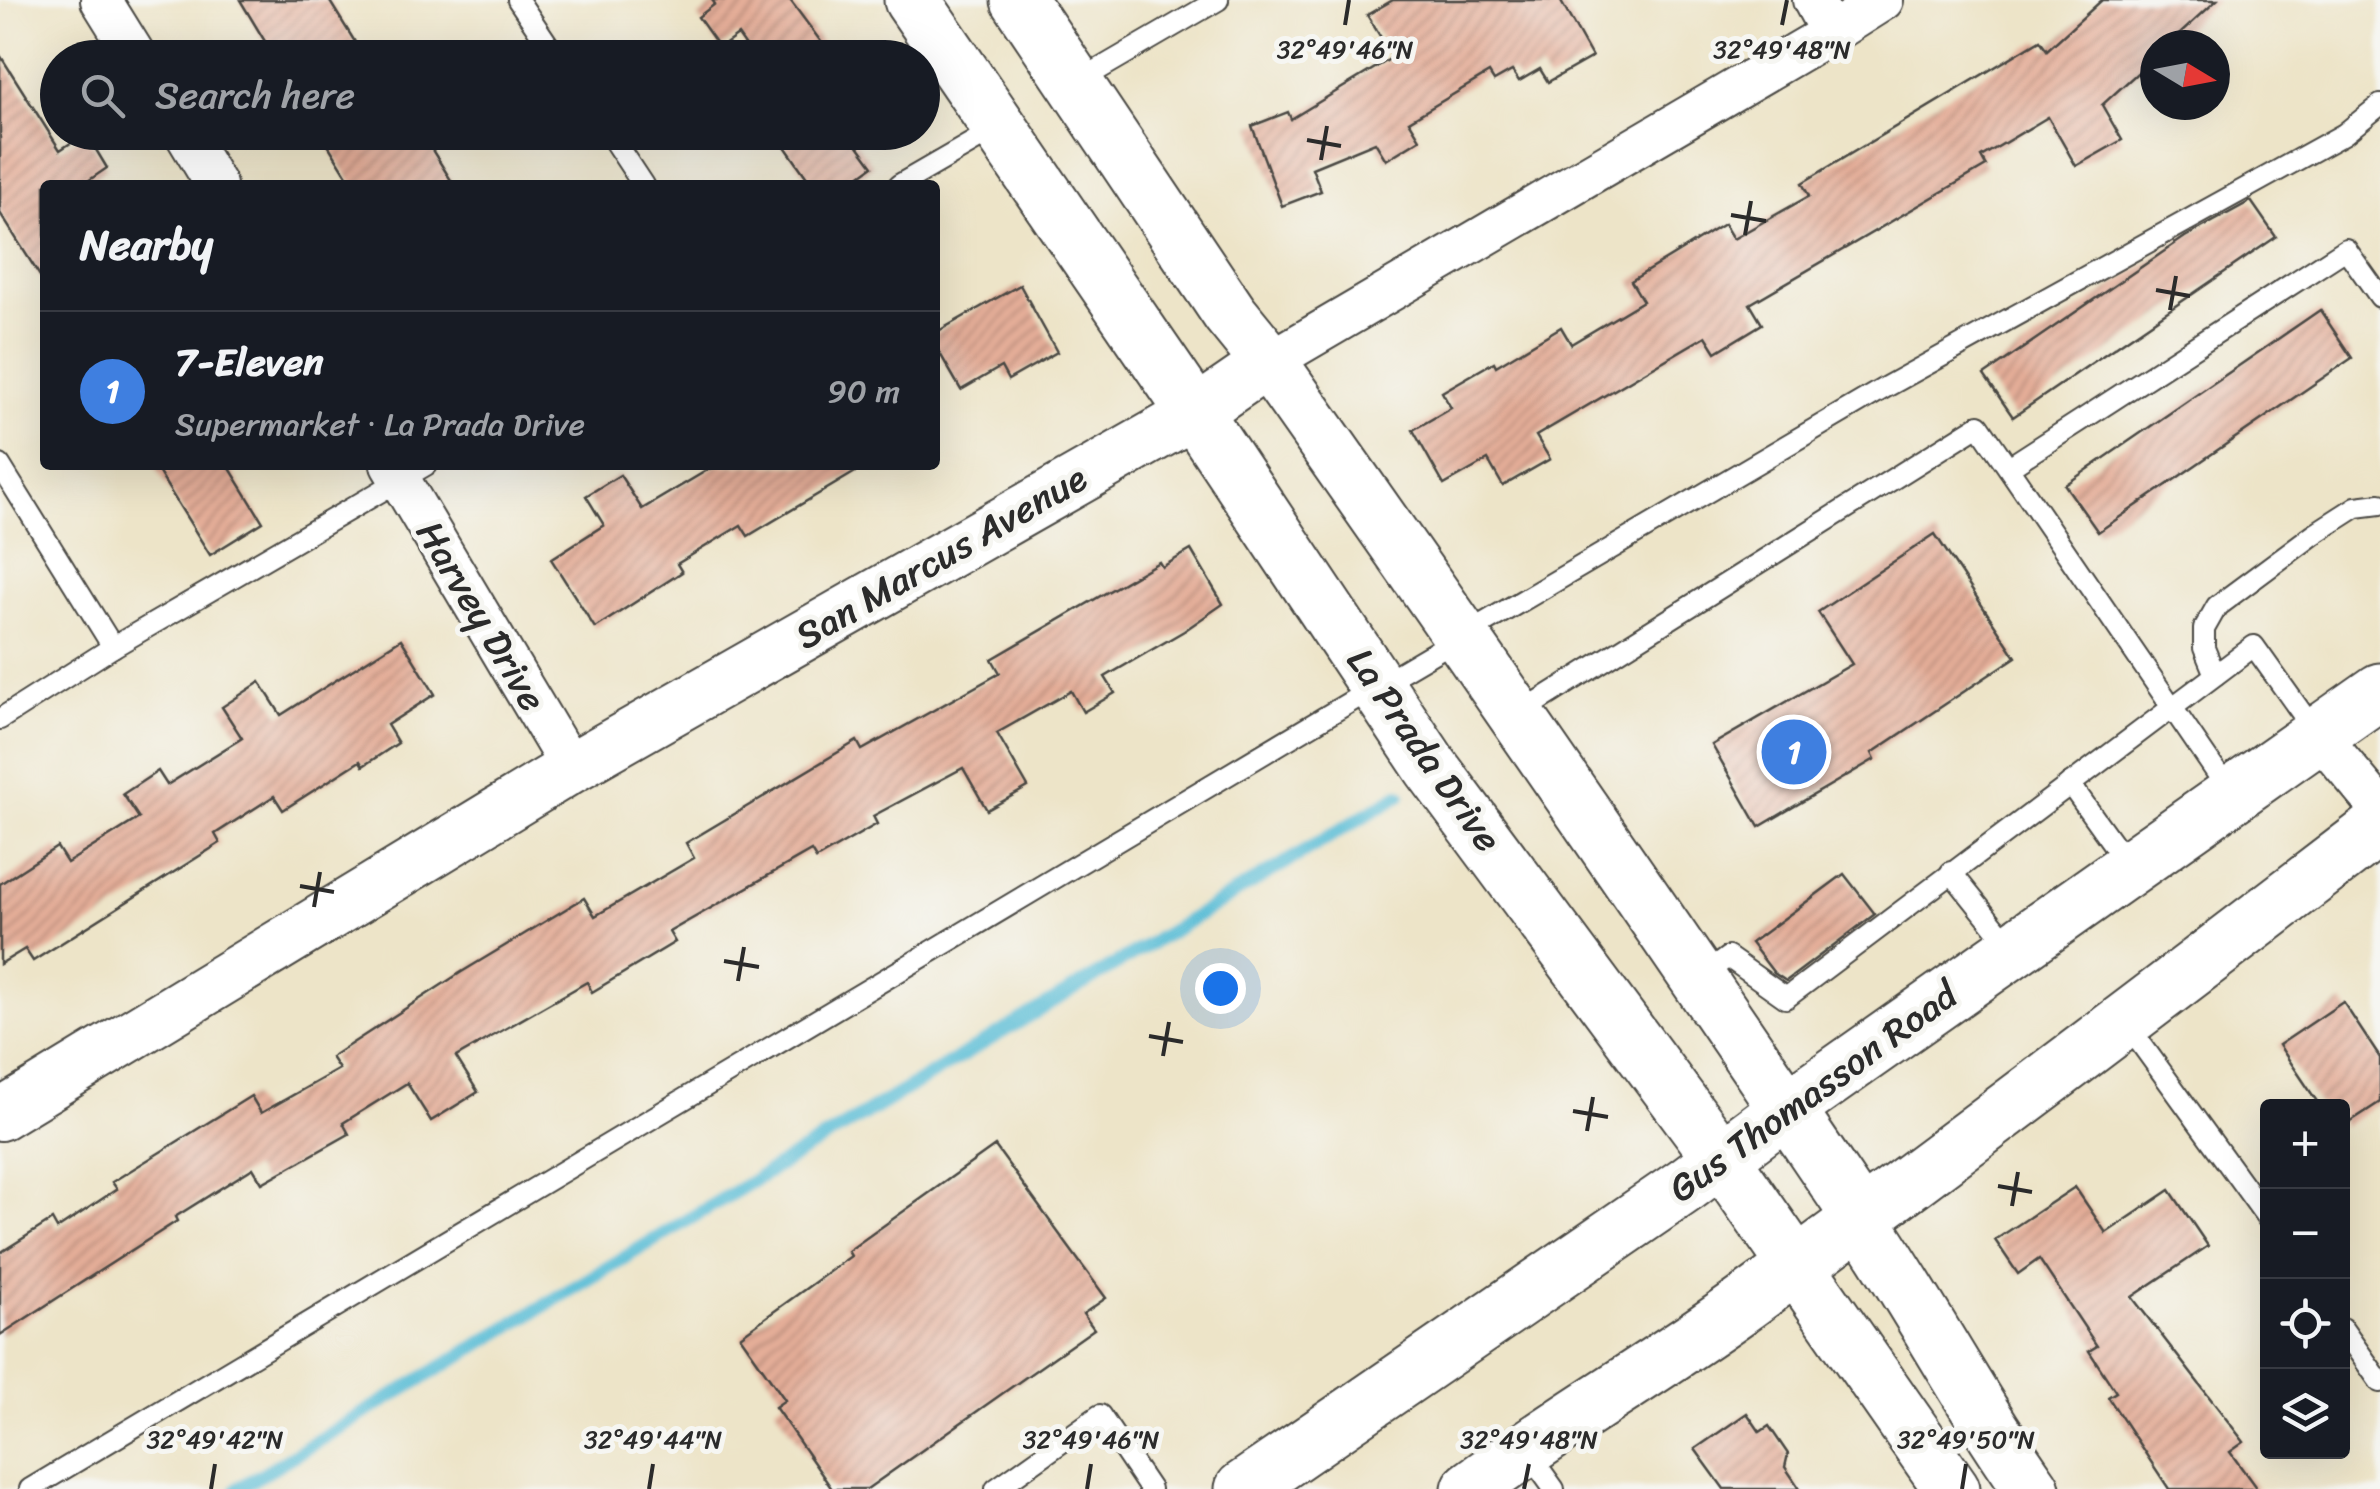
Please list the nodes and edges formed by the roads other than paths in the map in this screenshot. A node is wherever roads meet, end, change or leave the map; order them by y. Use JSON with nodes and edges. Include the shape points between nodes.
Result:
{"nodes":[{"id":1,"x":101,"y":0,"type":"edge"},
{"id":2,"x":518,"y":0,"type":"edge"},
{"id":3,"x":912,"y":0,"type":"edge"},
{"id":4,"x":1019,"y":0,"type":"edge"},
{"id":5,"x":1218,"y":0,"type":"edge"},
{"id":6,"x":1883,"y":0,"type":"edge"},
{"id":7,"x":1822,"y":17,"type":"edge"},
{"id":8,"x":126,"y":40,"type":"edge"},
{"id":9,"x":545,"y":40,"type":"edge"},
{"id":10,"x":940,"y":40,"type":"edge"},
{"id":11,"x":940,"y":40,"type":"edge"},
{"id":12,"x":1075,"y":83,"type":"junction"},
{"id":13,"x":2380,"y":105,"type":"edge"},
{"id":14,"x":1000,"y":126,"type":"junction"},
{"id":15,"x":195,"y":150,"type":"edge"},
{"id":16,"x":620,"y":150,"type":"edge"},
{"id":17,"x":213,"y":180,"type":"edge"},
{"id":18,"x":641,"y":180,"type":"edge"},
{"id":19,"x":907,"y":180,"type":"edge"},
{"id":20,"x":2380,"y":297,"type":"edge"},
{"id":21,"x":1269,"y":362,"type":"junction"},
{"id":22,"x":1195,"y":413,"type":"junction"},
{"id":23,"x":0,"y":465,"type":"edge"},
{"id":24,"x":2008,"y":467,"type":"junction"},
{"id":25,"x":406,"y":470,"type":"edge"},
{"id":26,"x":2380,"y":504,"type":"edge"},
{"id":27,"x":1462,"y":636,"type":"junction"},
{"id":28,"x":114,"y":647,"type":"junction"},
{"id":29,"x":2215,"y":675,"type":"junction"},
{"id":30,"x":1377,"y":686,"type":"junction"},
{"id":31,"x":2380,"y":690,"type":"edge"},
{"id":32,"x":2172,"y":708,"type":"junction"},
{"id":33,"x":1518,"y":714,"type":"junction"},
{"id":34,"x":0,"y":719,"type":"edge"},
{"id":35,"x":2318,"y":734,"type":"junction"},
{"id":36,"x":571,"y":768,"type":"junction"},
{"id":37,"x":2070,"y":784,"type":"junction"},
{"id":38,"x":2232,"y":795,"type":"junction"},
{"id":39,"x":2380,"y":808,"type":"edge"},
{"id":40,"x":2380,"y":826,"type":"edge"},
{"id":41,"x":2130,"y":867,"type":"junction"},
{"id":42,"x":1950,"y":872,"type":"junction"},
{"id":43,"x":2013,"y":950,"type":"junction"},
{"id":44,"x":1698,"y":979,"type":"junction"},
{"id":45,"x":2125,"y":1022,"type":"junction"},
{"id":46,"x":3,"y":1107,"type":"edge"},
{"id":47,"x":1786,"y":1109,"type":"junction"},
{"id":48,"x":1722,"y":1159,"type":"junction"},
{"id":49,"x":2260,"y":1207,"type":"edge"},
{"id":50,"x":1862,"y":1219,"type":"junction"},
{"id":51,"x":1796,"y":1265,"type":"junction"},
{"id":52,"x":2350,"y":1339,"type":"edge"},
{"id":53,"x":2380,"y":1382,"type":"edge"},
{"id":54,"x":1540,"y":1469,"type":"edge"},
{"id":55,"x":30,"y":1489,"type":"edge"},
{"id":56,"x":996,"y":1489,"type":"edge"},
{"id":57,"x":1150,"y":1489,"type":"edge"},
{"id":58,"x":1243,"y":1489,"type":"edge"},
{"id":59,"x":1470,"y":1489,"type":"edge"},
{"id":60,"x":1952,"y":1489,"type":"edge"},
{"id":61,"x":2032,"y":1489,"type":"edge"}],
"edges":[{"from":1,"to":8,"type":"street"},
{"from":2,"to":9,"type":"lane"},
{"from":3,"to":10,"type":"main road","name":"La Prada Drive"},
{"from":4,"to":12,"type":"main road"},
{"from":5,"to":12,"type":"lane"},
{"from":6,"to":7,"type":"street","name":"San Marcus Avenue"},
{"from":7,"to":21,"type":"street","name":"San Marcus Avenue"},
{"from":11,"to":14,"type":"main road","name":"La Prada Drive"},
{"from":12,"to":21,"type":"main road"},
{"from":13,"to":27,"type":"lane","via":[[2344,134],[1886,387]]},
{"from":14,"to":19,"type":"lane"},
{"from":14,"to":22,"type":"main road","name":"La Prada Drive"},
{"from":15,"to":17,"type":"street"},
{"from":16,"to":18,"type":"lane"},
{"from":20,"to":24,"type":"lane","via":[[2346,248]]},
{"from":21,"to":22,"type":"street","name":"San Marcus Avenue"},
{"from":21,"to":27,"type":"main road"},
{"from":22,"to":30,"type":"main road","name":"La Prada Drive"},
{"from":22,"to":36,"type":"street","name":"San Marcus Avenue"},
{"from":23,"to":28,"type":"lane"},
{"from":24,"to":32,"type":"lane"},
{"from":24,"to":33,"type":"lane","via":[[1979,424]]},
{"from":25,"to":28,"type":"lane"},
{"from":25,"to":36,"type":"street","name":"Harvey Drive"},
{"from":26,"to":29,"type":"lane","via":[[2356,507],[2217,606],[2204,628]]},
{"from":27,"to":30,"type":"lane"},
{"from":27,"to":33,"type":"main road"},
{"from":28,"to":34,"type":"lane"},
{"from":29,"to":32,"type":"lane"},
{"from":29,"to":35,"type":"lane","via":[[2254,646]]},
{"from":30,"to":48,"type":"main road","name":"La Prada Drive"},
{"from":30,"to":55,"type":"lane"},
{"from":31,"to":35,"type":"main road","name":"Gus Thomasson Road"},
{"from":32,"to":37,"type":"lane"},
{"from":32,"to":38,"type":"lane"},
{"from":33,"to":44,"type":"main road"},
{"from":35,"to":38,"type":"main road","name":"Gus Thomasson Road"},
{"from":35,"to":39,"type":"street"},
{"from":36,"to":46,"type":"street","name":"San Marcus Avenue"},
{"from":37,"to":41,"type":"lane"},
{"from":37,"to":42,"type":"lane"},
{"from":38,"to":41,"type":"main road","name":"Gus Thomasson Road"},
{"from":40,"to":45,"type":"main road"},
{"from":41,"to":43,"type":"main road","name":"Gus Thomasson Road"},
{"from":42,"to":43,"type":"lane"},
{"from":42,"to":44,"type":"lane","via":[[1786,998],[1728,957]]},
{"from":43,"to":47,"type":"main road","name":"Gus Thomasson Road"},
{"from":44,"to":47,"type":"main road"},
{"from":45,"to":49,"type":"lane"},
{"from":45,"to":50,"type":"main road"},
{"from":47,"to":48,"type":"main road","name":"Gus Thomasson Road"},
{"from":47,"to":50,"type":"main road"},
{"from":48,"to":51,"type":"main road","name":"La Prada Drive"},
{"from":48,"to":58,"type":"main road","name":"Gus Thomasson Road"},
{"from":50,"to":51,"type":"main road"},
{"from":50,"to":61,"type":"main road"},
{"from":51,"to":54,"type":"main road"},
{"from":51,"to":60,"type":"main road","name":"La Prada Drive"},
{"from":52,"to":53,"type":"lane"},
{"from":54,"to":59,"type":"main road"},
{"from":56,"to":57,"type":"lane","via":[[1100,1415]]}]}
